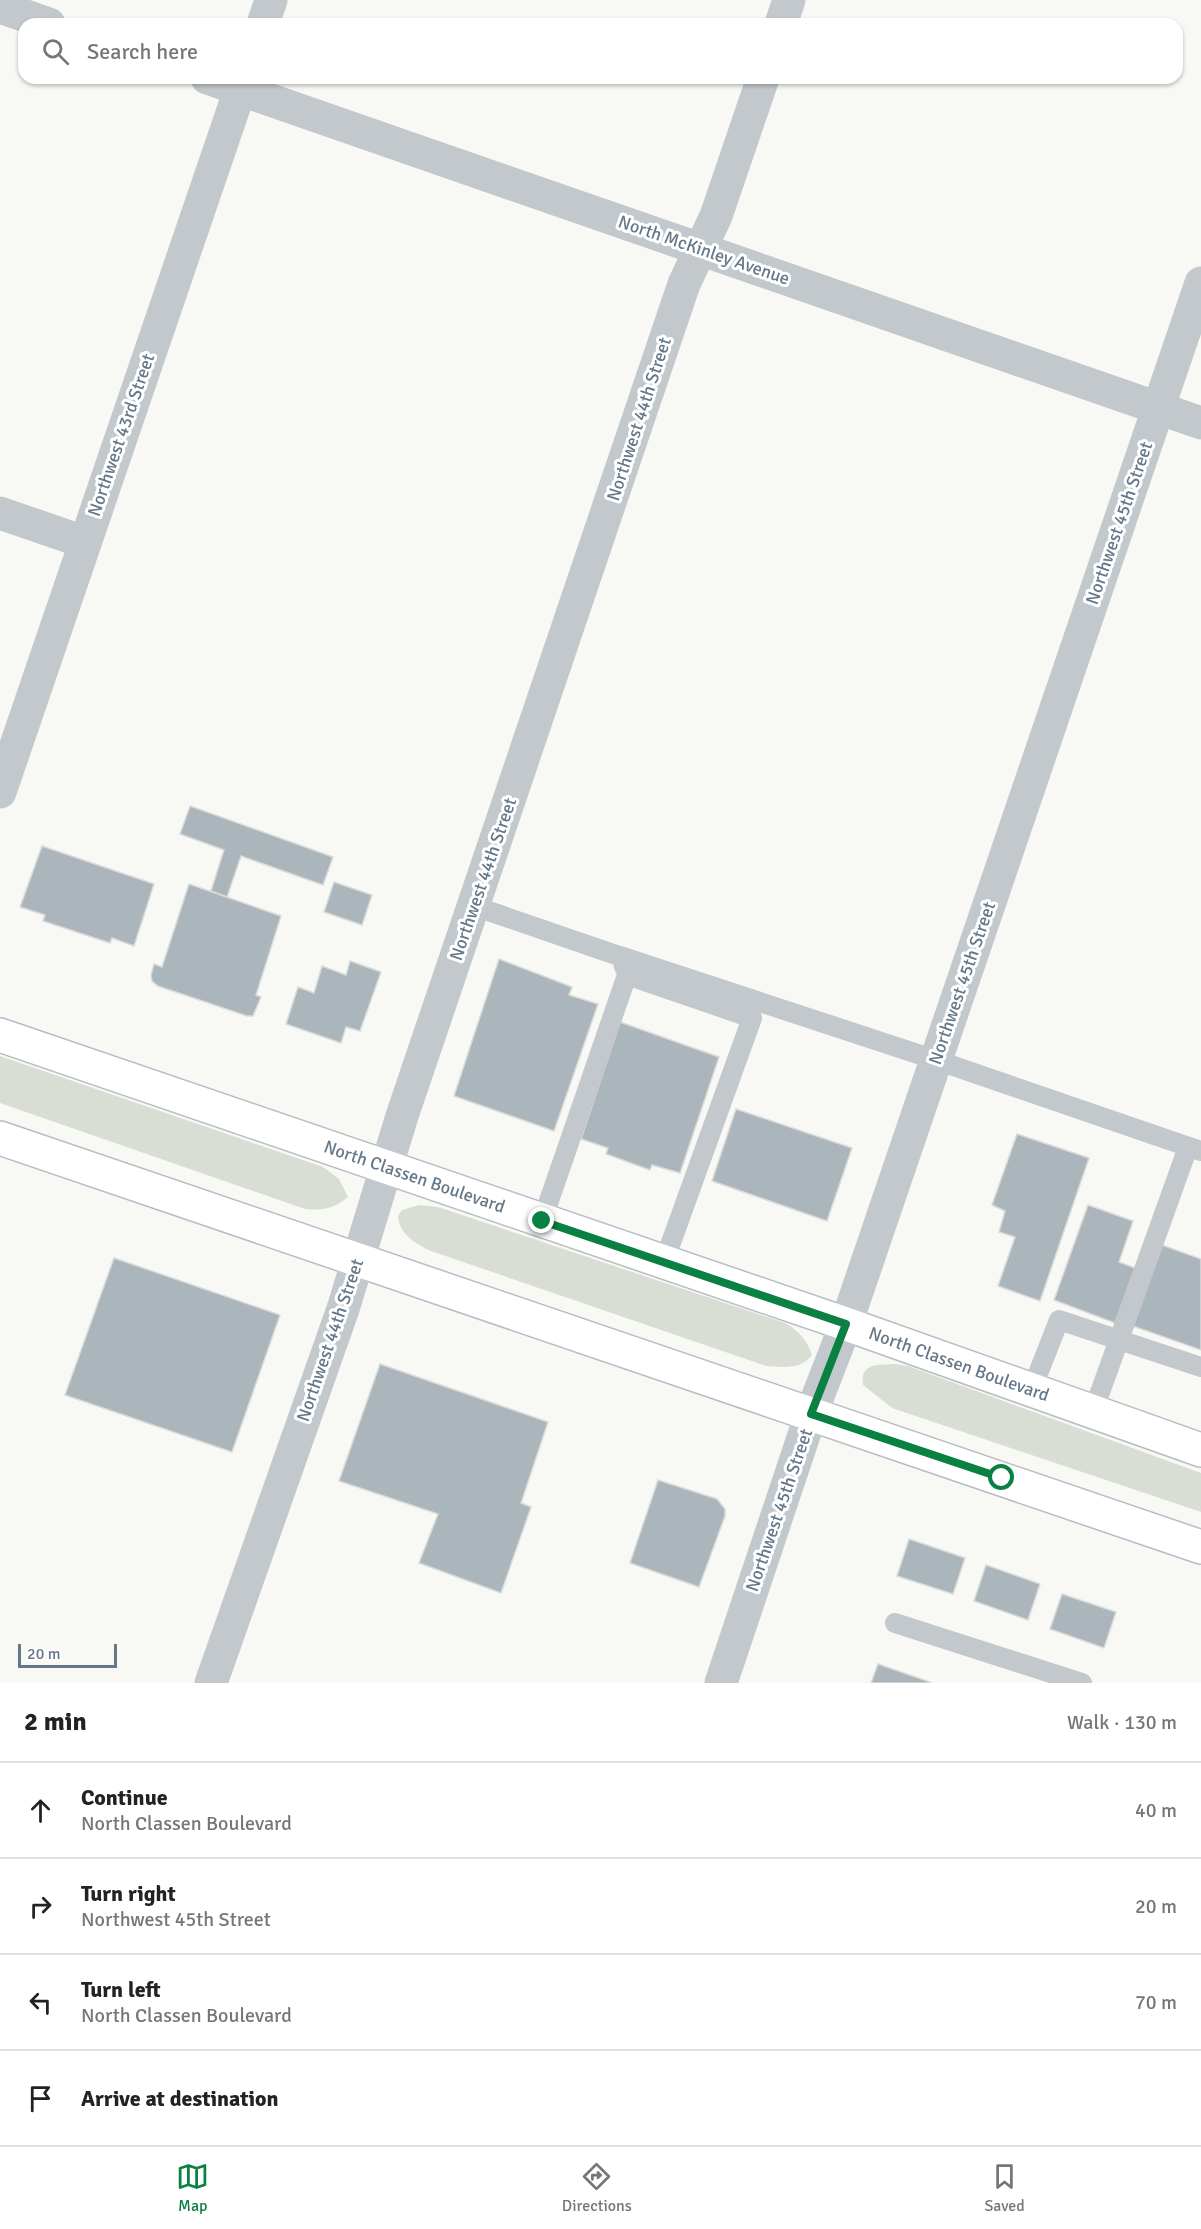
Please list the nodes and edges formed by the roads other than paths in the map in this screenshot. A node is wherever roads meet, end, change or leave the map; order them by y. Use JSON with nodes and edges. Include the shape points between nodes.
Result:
{"nodes":[{"id":1,"x":271,"y":0,"type":"edge"},
{"id":2,"x":789,"y":0,"type":"edge"},
{"id":3,"x":0,"y":7,"type":"edge"},
{"id":4,"x":32,"y":18,"type":"edge"},
{"id":5,"x":265,"y":18,"type":"edge"},
{"id":6,"x":783,"y":18,"type":"edge"},
{"id":7,"x":242,"y":84,"type":"edge"},
{"id":8,"x":761,"y":84,"type":"edge"},
{"id":9,"x":700,"y":249,"type":"junction"},
{"id":10,"x":1201,"y":283,"type":"edge"},
{"id":11,"x":1158,"y":408,"type":"junction"},
{"id":12,"x":1201,"y":423,"type":"edge"},
{"id":13,"x":0,"y":513,"type":"edge"},
{"id":14,"x":84,"y":542,"type":"junction"},
{"id":15,"x":0,"y":792,"type":"edge"},
{"id":16,"x":474,"y":906,"type":"junction"},
{"id":17,"x":620,"y":956,"type":"junction"},
{"id":18,"x":627,"y":975,"type":"junction"},
{"id":19,"x":0,"y":1035,"type":"edge"},
{"id":20,"x":936,"y":1060,"type":"junction"},
{"id":21,"x":0,"y":1138,"type":"edge"},
{"id":22,"x":1195,"y":1149,"type":"edge"},
{"id":23,"x":386,"y":1168,"type":"junction"},
{"id":24,"x":542,"y":1221,"type":"junction"},
{"id":25,"x":358,"y":1259,"type":"junction"},
{"id":26,"x":664,"y":1262,"type":"junction"},
{"id":27,"x":846,"y":1324,"type":"junction"},
{"id":28,"x":1119,"y":1341,"type":"junction"},
{"id":29,"x":1201,"y":1367,"type":"edge"},
{"id":30,"x":1032,"y":1389,"type":"junction"},
{"id":31,"x":1094,"y":1412,"type":"junction"},
{"id":32,"x":811,"y":1414,"type":"junction"},
{"id":33,"x":1201,"y":1450,"type":"edge"},
{"id":34,"x":1201,"y":1547,"type":"edge"},
{"id":35,"x":895,"y":1623,"type":"dead end"},
{"id":36,"x":211,"y":1683,"type":"edge"},
{"id":37,"x":721,"y":1683,"type":"edge"},
{"id":38,"x":1082,"y":1683,"type":"edge"}],
"edges":[{"from":1,"to":5,"type":"street"},
{"from":2,"to":6,"type":"street"},
{"from":3,"to":4,"type":"street"},
{"from":7,"to":9,"type":"street","name":"North McKinley Avenue"},
{"from":7,"to":14,"type":"street","name":"Northwest 43rd Street"},
{"from":8,"to":9,"type":"street","name":"Northwest 44th Street","via":[[716,216]]},
{"from":9,"to":11,"type":"street","name":"North McKinley Avenue"},
{"from":9,"to":16,"type":"street","name":"Northwest 44th Street","via":[[684,284]]},
{"from":10,"to":11,"type":"street","name":"Northwest 45th Street"},
{"from":11,"to":12,"type":"street","name":"North McKinley Avenue"},
{"from":11,"to":20,"type":"street","name":"Northwest 45th Street"},
{"from":13,"to":14,"type":"street"},
{"from":14,"to":15,"type":"street","name":"Northwest 43rd Street"},
{"from":16,"to":17,"type":"lane"},
{"from":16,"to":23,"type":"street","name":"Northwest 44th Street"},
{"from":17,"to":18,"type":"lane"},
{"from":17,"to":20,"type":"lane"},
{"from":18,"to":24,"type":"lane"},
{"from":18,"to":26,"type":"lane","via":[[752,1018]]},
{"from":19,"to":23,"type":"main road","name":"North Classen Boulevard"},
{"from":20,"to":22,"type":"lane"},
{"from":20,"to":27,"type":"street","name":"Northwest 45th Street"},
{"from":21,"to":25,"type":"main road"},
{"from":22,"to":28,"type":"lane"},
{"from":23,"to":24,"type":"main road","name":"North Classen Boulevard"},
{"from":23,"to":25,"type":"street","name":"Northwest 44th Street"},
{"from":24,"to":26,"type":"main road","name":"North Classen Boulevard"},
{"from":25,"to":32,"type":"main road"},
{"from":25,"to":36,"type":"street","name":"Northwest 44th Street"},
{"from":26,"to":27,"type":"main road","name":"North Classen Boulevard"},
{"from":27,"to":30,"type":"main road","name":"North Classen Boulevard"},
{"from":27,"to":32,"type":"street","name":"Northwest 45th Street"},
{"from":28,"to":29,"type":"lane"},
{"from":28,"to":30,"type":"lane","via":[[1059,1320]]},
{"from":28,"to":31,"type":"lane"},
{"from":30,"to":31,"type":"main road","name":"North Classen Boulevard"},
{"from":31,"to":33,"type":"main road","name":"North Classen Boulevard"},
{"from":32,"to":34,"type":"main road"},
{"from":32,"to":37,"type":"street","name":"Northwest 45th Street"},
{"from":35,"to":38,"type":"lane"}]}
